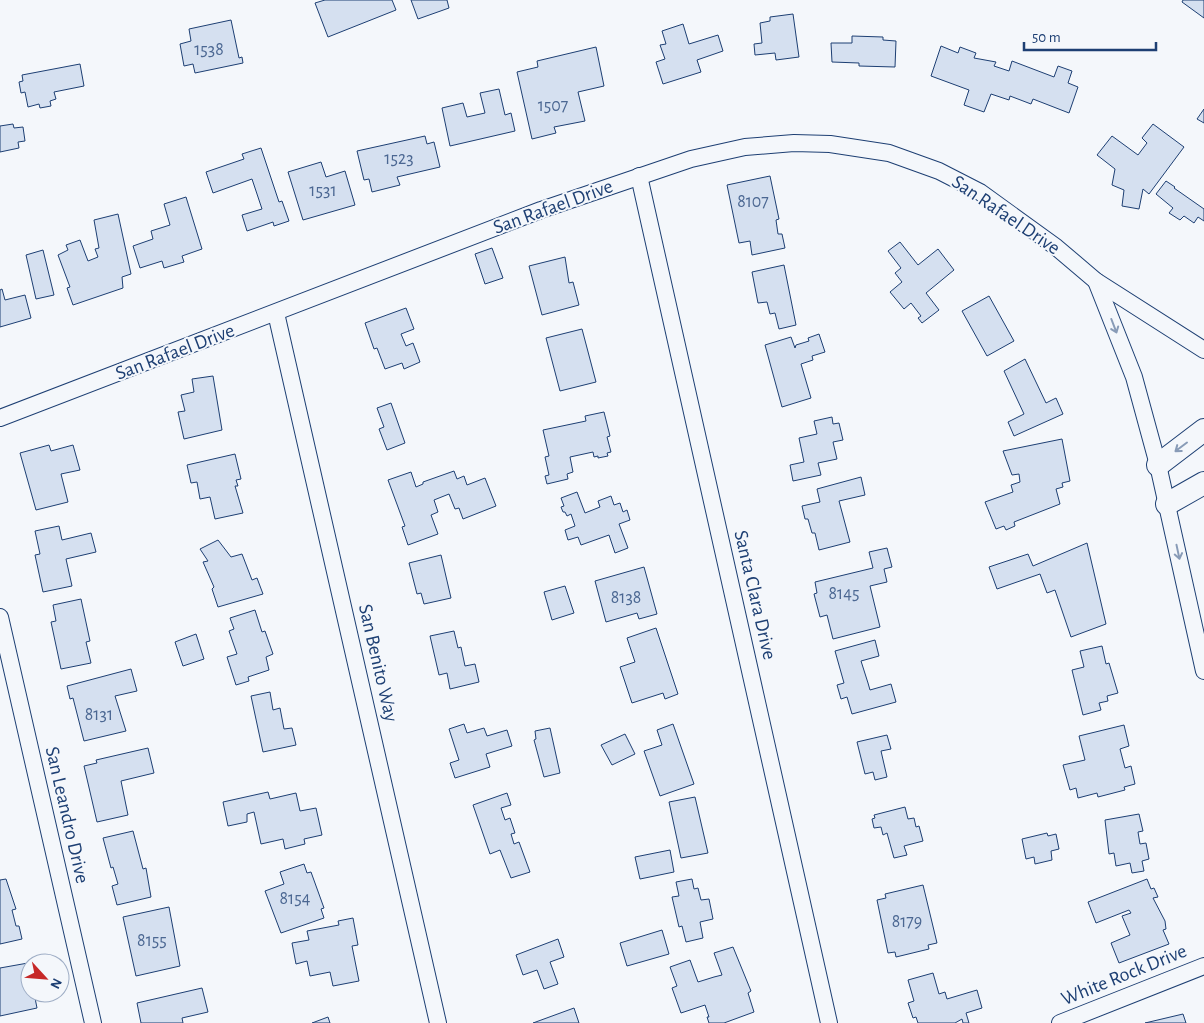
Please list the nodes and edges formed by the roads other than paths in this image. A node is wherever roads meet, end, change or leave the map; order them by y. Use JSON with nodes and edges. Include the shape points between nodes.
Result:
{"nodes":[{"id":1,"x":640,"y":176,"type":"junction"},
{"id":2,"x":1096,"y":281,"type":"junction"},
{"id":3,"x":276,"y":313,"type":"junction"},
{"id":4,"x":1204,"y":350,"type":"edge"},
{"id":5,"x":0,"y":418,"type":"edge"},
{"id":6,"x":1204,"y":430,"type":"edge"},
{"id":7,"x":1158,"y":464,"type":"junction"},
{"id":8,"x":1204,"y":483,"type":"edge"},
{"id":9,"x":1167,"y":504,"type":"junction"},
{"id":10,"x":0,"y":617,"type":"edge"},
{"id":11,"x":1204,"y":671,"type":"edge"},
{"id":12,"x":1204,"y":966,"type":"edge"},
{"id":13,"x":93,"y":1023,"type":"edge"},
{"id":14,"x":438,"y":1023,"type":"edge"},
{"id":15,"x":830,"y":1023,"type":"edge"},
{"id":16,"x":1060,"y":1023,"type":"edge"}],
"edges":[{"from":1,"to":2,"type":"street","name":"San Rafael Drive","via":[[691,159],[745,147],[830,144],[889,153],[939,171],[980,192],[1056,247]]},
{"from":1,"to":3,"type":"street","name":"San Rafael Drive","via":[[541,210]]},
{"from":1,"to":15,"type":"street","name":"Santa Clara Drive"},
{"from":2,"to":4,"type":"street","name":"San Rafael Drive"},
{"from":2,"to":7,"type":"street","name":"San Rafael Drive","one_way":true,"via":[[1134,377]]},
{"from":3,"to":5,"type":"street","name":"San Rafael Drive"},
{"from":3,"to":14,"type":"street","name":"San Benito Way"},
{"from":6,"to":7,"type":"street","one_way":true},
{"from":7,"to":9,"type":"street","name":"San Rafael Drive"},
{"from":8,"to":9,"type":"street"},
{"from":9,"to":11,"type":"street","name":"San Rafael Drive","one_way":true},
{"from":10,"to":13,"type":"street","name":"San Leandro Drive"},
{"from":12,"to":16,"type":"street","name":"White Rock Drive"}]}
